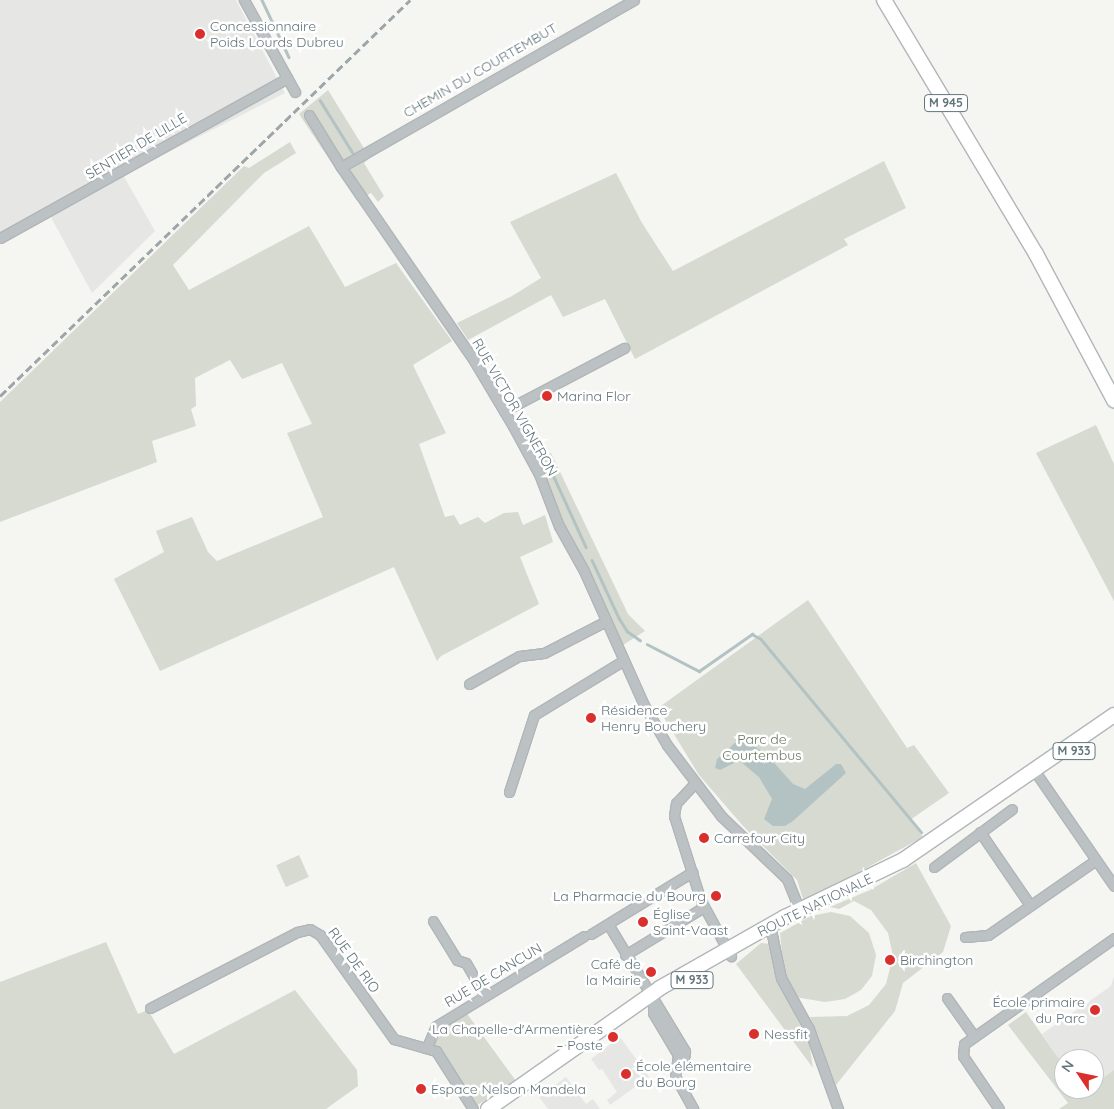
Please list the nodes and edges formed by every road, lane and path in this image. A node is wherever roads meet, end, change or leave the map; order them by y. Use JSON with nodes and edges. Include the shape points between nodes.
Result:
{"nodes":[{"id":1,"x":244,"y":0,"type":"edge"},
{"id":2,"x":634,"y":0,"type":"edge"},
{"id":3,"x":884,"y":0,"type":"edge"},
{"id":4,"x":287,"y":78,"type":"junction"},
{"id":5,"x":295,"y":92,"type":"dead end"},
{"id":6,"x":309,"y":115,"type":"dead end"},
{"id":7,"x":341,"y":167,"type":"junction"},
{"id":8,"x":0,"y":238,"type":"edge"},
{"id":9,"x":624,"y":348,"type":"dead end"},
{"id":10,"x":1114,"y":400,"type":"edge"},
{"id":11,"x":504,"y":410,"type":"junction"},
{"id":12,"x":606,"y":621,"type":"junction"},
{"id":13,"x":624,"y":660,"type":"junction"},
{"id":14,"x":469,"y":684,"type":"dead end"},
{"id":15,"x":1114,"y":714,"type":"edge"},
{"id":16,"x":1114,"y":723,"type":"edge"},
{"id":17,"x":1036,"y":773,"type":"junction"},
{"id":18,"x":694,"y":784,"type":"junction"},
{"id":19,"x":509,"y":792,"type":"dead end"},
{"id":20,"x":1012,"y":809,"type":"dead end"},
{"id":21,"x":980,"y":832,"type":"junction"},
{"id":22,"x":1096,"y":860,"type":"junction"},
{"id":23,"x":934,"y":867,"type":"dead end"},
{"id":24,"x":692,"y":872,"type":"junction"},
{"id":25,"x":1114,"y":886,"type":"edge"},
{"id":26,"x":1030,"y":905,"type":"junction"},
{"id":27,"x":704,"y":907,"type":"junction"},
{"id":28,"x":801,"y":913,"type":"junction"},
{"id":29,"x":433,"y":921,"type":"dead end"},
{"id":30,"x":608,"y":924,"type":"junction"},
{"id":31,"x":772,"y":928,"type":"junction"},
{"id":32,"x":965,"y":937,"type":"dead end"},
{"id":33,"x":1114,"y":938,"type":"edge"},
{"id":34,"x":729,"y":953,"type":"junction"},
{"id":35,"x":625,"y":954,"type":"junction"},
{"id":36,"x":485,"y":996,"type":"junction"},
{"id":37,"x":947,"y":998,"type":"dead end"},
{"id":38,"x":651,"y":999,"type":"junction"},
{"id":39,"x":150,"y":1008,"type":"dead end"},
{"id":40,"x":974,"y":1036,"type":"junction"},
{"id":41,"x":427,"y":1047,"type":"junction"},
{"id":42,"x":474,"y":1109,"type":"edge"},
{"id":43,"x":488,"y":1109,"type":"edge"},
{"id":44,"x":502,"y":1109,"type":"edge"},
{"id":45,"x":693,"y":1109,"type":"edge"},
{"id":46,"x":838,"y":1109,"type":"edge"},
{"id":47,"x":999,"y":1109,"type":"edge"}],
"edges":[{"from":1,"to":4,"type":"street"},
{"from":2,"to":7,"type":"street","name":"CHEMIN DU COURTEMBUT"},
{"from":3,"to":10,"type":"main road","number":"M 945","via":[[1036,254]]},
{"from":4,"to":5,"type":"street"},
{"from":4,"to":8,"type":"street","name":"SENTIER DE LILLE"},
{"from":6,"to":7,"type":"street","name":"RUE VICTOR VIGNERON"},
{"from":7,"to":11,"type":"street","name":"RUE VICTOR VIGNERON","via":[[473,359]]},
{"from":9,"to":11,"type":"street"},
{"from":11,"to":12,"type":"street","name":"RUE VICTOR VIGNERON","via":[[540,474],[559,526]]},
{"from":12,"to":13,"type":"street","name":"RUE VICTOR VIGNERON"},
{"from":12,"to":14,"type":"street","via":[[544,653],[519,656]]},
{"from":13,"to":18,"type":"street","name":"RUE VICTOR VIGNERON","via":[[655,726]]},
{"from":13,"to":19,"type":"street","via":[[534,715]]},
{"from":15,"to":17,"type":"main road","name":"ROUTE NATIONALE","number":"M 933"},
{"from":16,"to":17,"type":"main road","name":"ROUTE NATIONALE","number":"M 933"},
{"from":17,"to":22,"type":"street"},
{"from":17,"to":28,"type":"main road","name":"ROUTE NATIONALE","number":"M 933","via":[[903,860]]},
{"from":18,"to":24,"type":"street","via":[[679,800],[674,812]]},
{"from":18,"to":28,"type":"street","name":"RUE VICTOR VIGNERON","via":[[732,828],[787,879]]},
{"from":20,"to":21,"type":"street"},
{"from":21,"to":23,"type":"street"},
{"from":21,"to":26,"type":"street"},
{"from":22,"to":25,"type":"street"},
{"from":22,"to":26,"type":"street"},
{"from":24,"to":27,"type":"street"},
{"from":24,"to":30,"type":"street","name":"RUE DE CANCUN"},
{"from":26,"to":32,"type":"street","via":[[988,935]]},
{"from":27,"to":34,"type":"street"},
{"from":27,"to":35,"type":"street"},
{"from":28,"to":31,"type":"main road","name":"ROUTE NATIONALE","number":"M 933"},
{"from":29,"to":36,"type":"street","via":[[456,960],[466,963]]},
{"from":30,"to":35,"type":"street"},
{"from":30,"to":36,"type":"street","name":"RUE DE CANCUN"},
{"from":31,"to":34,"type":"main road","name":"ROUTE NATIONALE","number":"M 933"},
{"from":31,"to":46,"type":"street","via":[[781,978],[809,1029]]},
{"from":33,"to":40,"type":"street"},
{"from":34,"to":38,"type":"main road","name":"ROUTE NATIONALE","number":"M 933"},
{"from":35,"to":38,"type":"street"},
{"from":36,"to":41,"type":"street","name":"RUE DE CANCUN","via":[[436,1026]]},
{"from":37,"to":40,"type":"street"},
{"from":38,"to":43,"type":"main road","name":"ROUTE NATIONALE","number":"M 933"},
{"from":38,"to":44,"type":"main road","name":"ROUTE NATIONALE","number":"M 933"},
{"from":38,"to":45,"type":"street","via":[[684,1052],[684,1059],[675,1068],[675,1076]]},
{"from":39,"to":41,"type":"street","name":"RUE DE RIO","via":[[297,932],[310,929],[320,935],[394,1039]]},
{"from":40,"to":47,"type":"street","via":[[964,1044],[962,1054]]},
{"from":41,"to":42,"type":"street","via":[[438,1054]]}]}
